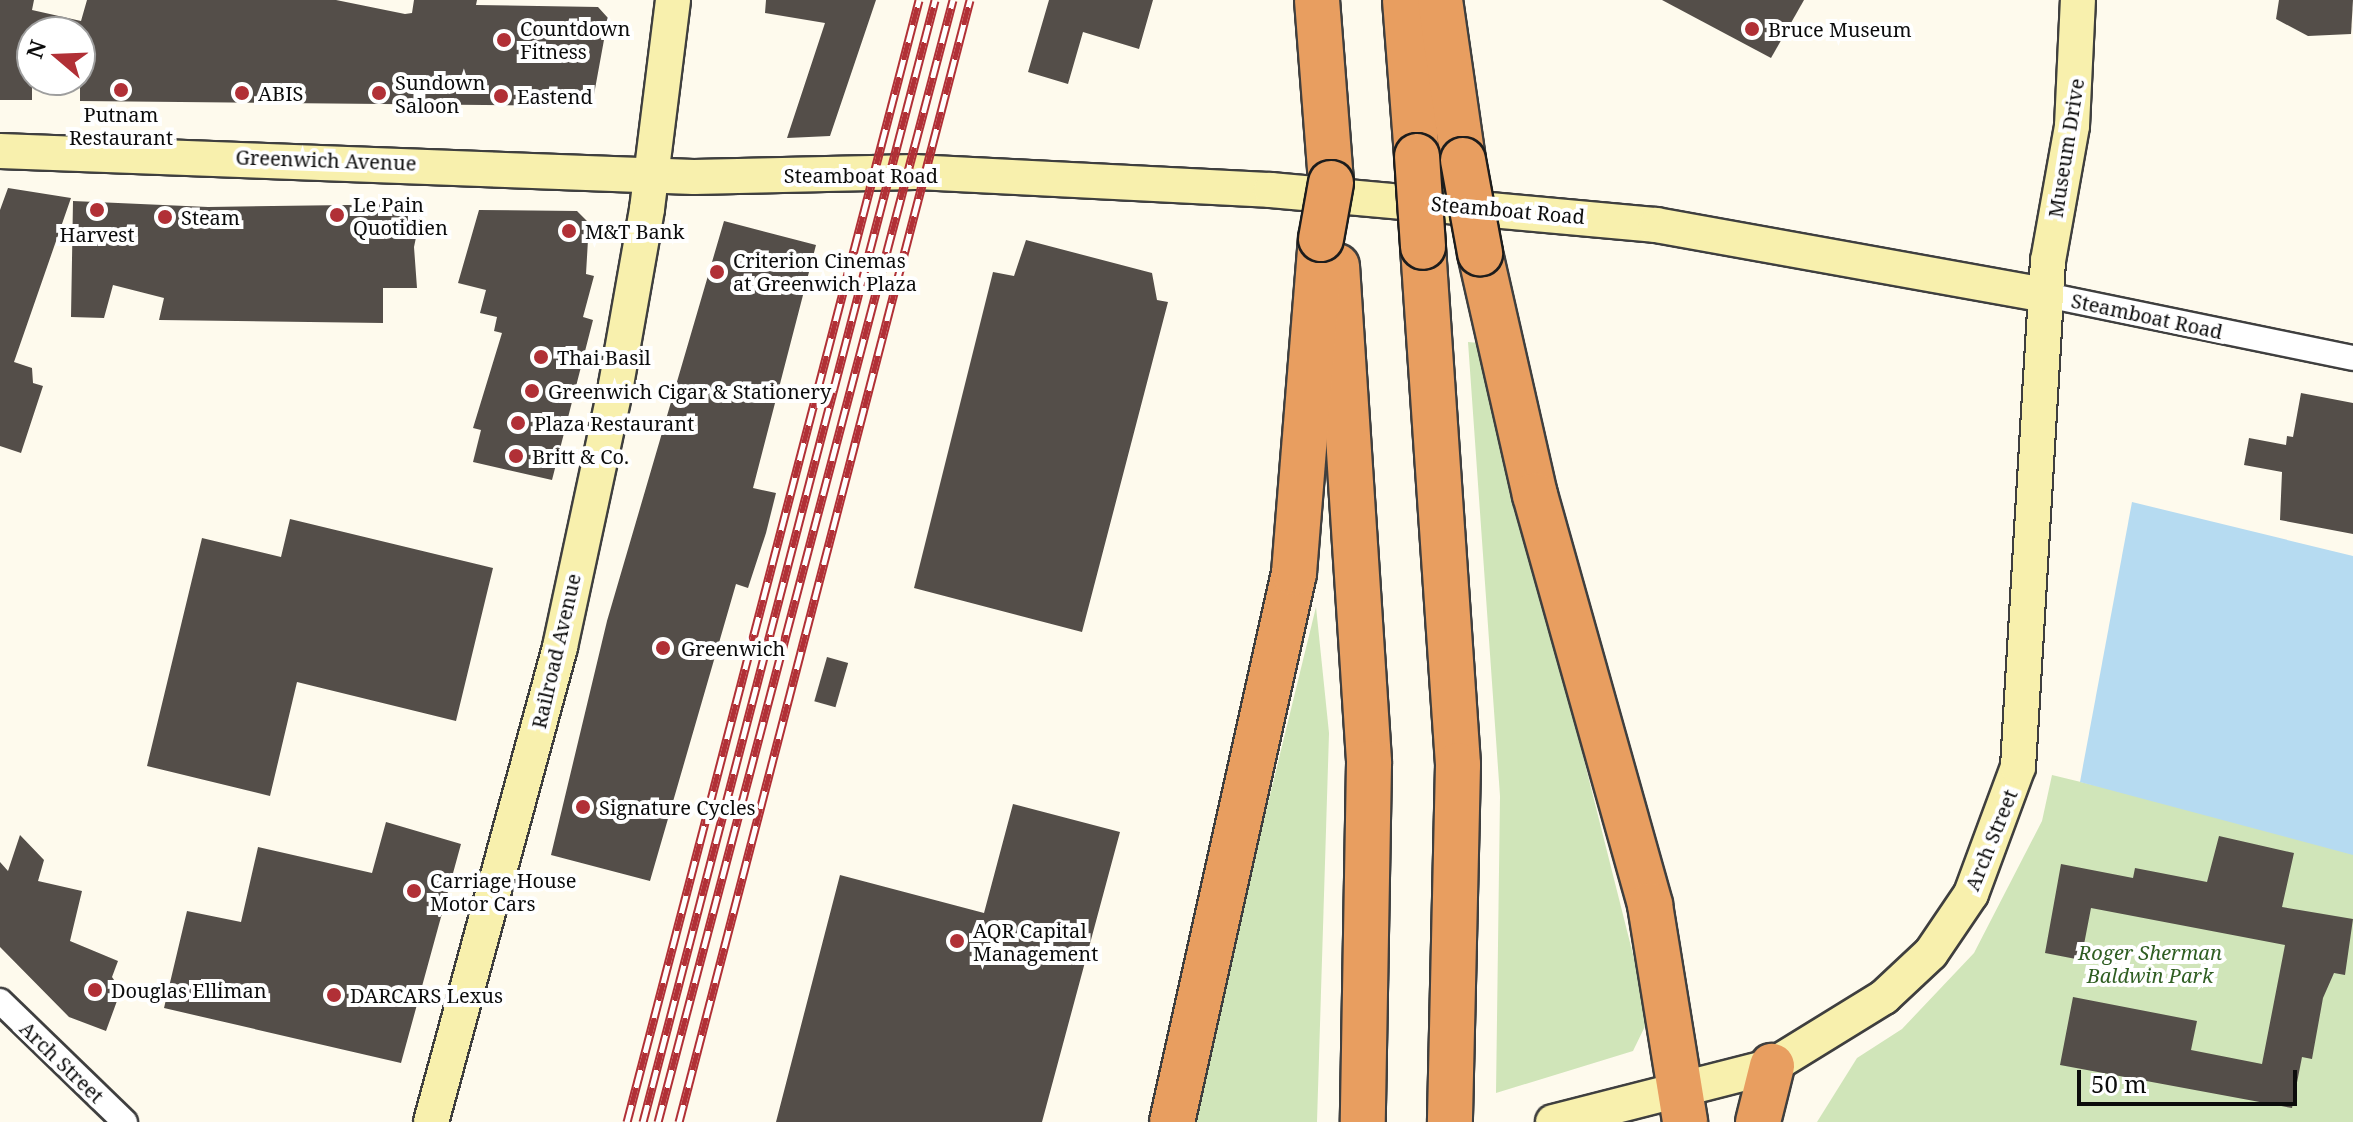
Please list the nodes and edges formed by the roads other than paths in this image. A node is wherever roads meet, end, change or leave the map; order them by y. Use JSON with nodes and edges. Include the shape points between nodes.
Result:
{"nodes":[{"id":1,"x":673,"y":0,"type":"edge"},
{"id":2,"x":1317,"y":0,"type":"edge"},
{"id":3,"x":1405,"y":0,"type":"edge"},
{"id":4,"x":1440,"y":0,"type":"edge"},
{"id":5,"x":2078,"y":0,"type":"edge"},
{"id":6,"x":0,"y":151,"type":"edge"},
{"id":7,"x":651,"y":174,"type":"junction"},
{"id":8,"x":1328,"y":240,"type":"junction"},
{"id":9,"x":2046,"y":295,"type":"junction"},
{"id":10,"x":2353,"y":358,"type":"edge"},
{"id":11,"x":0,"y":1001,"type":"edge"},
{"id":12,"x":1772,"y":1066,"type":"junction"},
{"id":13,"x":1682,"y":1105,"type":"edge"},
{"id":14,"x":1451,"y":1111,"type":"edge"},
{"id":15,"x":125,"y":1122,"type":"edge"},
{"id":16,"x":431,"y":1122,"type":"edge"},
{"id":17,"x":1172,"y":1122,"type":"edge"},
{"id":18,"x":1363,"y":1122,"type":"edge"},
{"id":19,"x":1553,"y":1122,"type":"edge"},
{"id":20,"x":1758,"y":1122,"type":"edge"}],
"edges":[{"from":1,"to":7,"type":"main road","name":"Railroad Avenue"},
{"from":2,"to":8,"type":"highway","bridge":true,"via":[[1329,166]]},
{"from":3,"to":14,"type":"highway","bridge":true,"via":[[1458,765]]},
{"from":4,"to":13,"type":"highway","bridge":true,"via":[[1480,253],[1535,495],[1650,905]]},
{"from":5,"to":9,"type":"main road","name":"Museum Drive","via":[[2072,126]]},
{"from":6,"to":7,"type":"main road","name":"Greenwich Avenue"},
{"from":7,"to":9,"type":"main road","name":"Steamboat Road","via":[[915,172],[1537,211],[1759,240]]},
{"from":7,"to":16,"type":"main road","name":"Railroad Avenue","via":[[633,299],[560,647]]},
{"from":8,"to":17,"type":"highway","via":[[1294,573]]},
{"from":8,"to":18,"type":"highway","via":[[1369,763]]},
{"from":9,"to":10,"type":"street","name":"Steamboat Road"},
{"from":9,"to":12,"type":"main road","name":"Arch Street","via":[[2027,666],[2018,767],[2001,824],[1971,894],[1931,953],[1853,1021]]},
{"from":11,"to":15,"type":"street","name":"Arch Street"},
{"from":12,"to":13,"type":"main road","name":"Arch Street"},
{"from":12,"to":20,"type":"highway"},
{"from":13,"to":19,"type":"main road","name":"Arch Street"}]}
